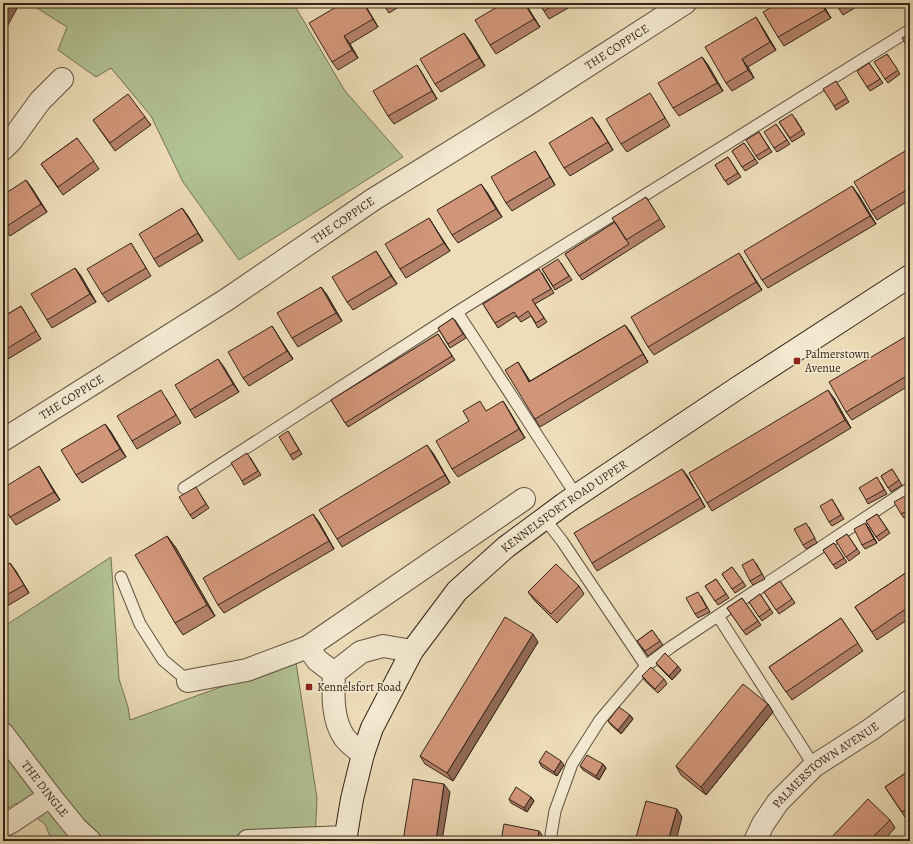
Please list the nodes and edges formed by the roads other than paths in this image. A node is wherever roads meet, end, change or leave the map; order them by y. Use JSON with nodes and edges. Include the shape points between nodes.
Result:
{"nodes":[{"id":1,"x":685,"y":3,"type":"edge"},
{"id":2,"x":910,"y":30,"type":"edge"},
{"id":3,"x":62,"y":79,"type":"dead end"},
{"id":4,"x":3,"y":149,"type":"edge"},
{"id":5,"x":910,"y":276,"type":"edge"},
{"id":6,"x":457,"y":312,"type":"junction"},
{"id":7,"x":3,"y":440,"type":"edge"},
{"id":8,"x":184,"y":488,"type":"dead end"},
{"id":9,"x":910,"y":488,"type":"edge"},
{"id":10,"x":576,"y":495,"type":"junction"},
{"id":11,"x":524,"y":499,"type":"dead end"},
{"id":12,"x":544,"y":518,"type":"junction"},
{"id":13,"x":121,"y":577,"type":"dead end"},
{"id":14,"x":718,"y":616,"type":"junction"},
{"id":15,"x":308,"y":647,"type":"junction"},
{"id":16,"x":412,"y":651,"type":"junction"},
{"id":17,"x":646,"y":666,"type":"junction"},
{"id":18,"x":334,"y":673,"type":"junction"},
{"id":19,"x":188,"y":680,"type":"joint"},
{"id":20,"x":910,"y":702,"type":"edge"},
{"id":21,"x":3,"y":734,"type":"edge"},
{"id":22,"x":363,"y":754,"type":"junction"},
{"id":23,"x":814,"y":766,"type":"junction"},
{"id":24,"x":50,"y":796,"type":"junction"},
{"id":25,"x":3,"y":826,"type":"edge"},
{"id":26,"x":345,"y":839,"type":"edge"},
{"id":27,"x":90,"y":841,"type":"edge"},
{"id":28,"x":248,"y":841,"type":"edge"},
{"id":29,"x":550,"y":841,"type":"edge"},
{"id":30,"x":755,"y":841,"type":"edge"}],
"edges":[{"from":1,"to":7,"type":"street","name":"THE COPPICE","via":[[374,199],[226,300]]},
{"from":2,"to":6,"type":"lane"},
{"from":3,"to":4,"type":"street","via":[[40,100]]},
{"from":5,"to":10,"type":"street","name":"KENNELSFORT ROAD UPPER"},
{"from":6,"to":8,"type":"lane"},
{"from":6,"to":10,"type":"lane"},
{"from":9,"to":14,"type":"lane"},
{"from":10,"to":12,"type":"street","name":"KENNELSFORT ROAD UPPER"},
{"from":11,"to":15,"type":"street"},
{"from":12,"to":16,"type":"street","name":"KENNELSFORT ROAD UPPER","via":[[506,547],[457,592]]},
{"from":12,"to":17,"type":"lane"},
{"from":13,"to":19,"type":"lane","via":[[140,624],[163,660]]},
{"from":14,"to":17,"type":"lane"},
{"from":14,"to":23,"type":"lane"},
{"from":15,"to":18,"type":"street","via":[[317,660]]},
{"from":15,"to":19,"type":"street","via":[[246,670]]},
{"from":16,"to":18,"type":"street","via":[[383,646],[375,648],[361,652]]},
{"from":16,"to":22,"type":"street","name":"KENNELSFORT ROAD UPPER","via":[[372,728]]},
{"from":17,"to":29,"type":"lane","via":[[600,720],[572,764],[555,811]]},
{"from":18,"to":22,"type":"street","via":[[333,693],[338,725],[345,739]]},
{"from":20,"to":23,"type":"street","name":"PALMERSTOWN AVENUE"},
{"from":21,"to":24,"type":"street","name":"THE DINGLE"},
{"from":22,"to":26,"type":"street","name":"KENNELSFORT ROAD UPPER"},
{"from":23,"to":30,"type":"street","name":"PALMERSTOWN AVENUE","via":[[778,802]]},
{"from":24,"to":25,"type":"street"},
{"from":24,"to":27,"type":"street","name":"THE DINGLE"},
{"from":26,"to":28,"type":"street"}]}
